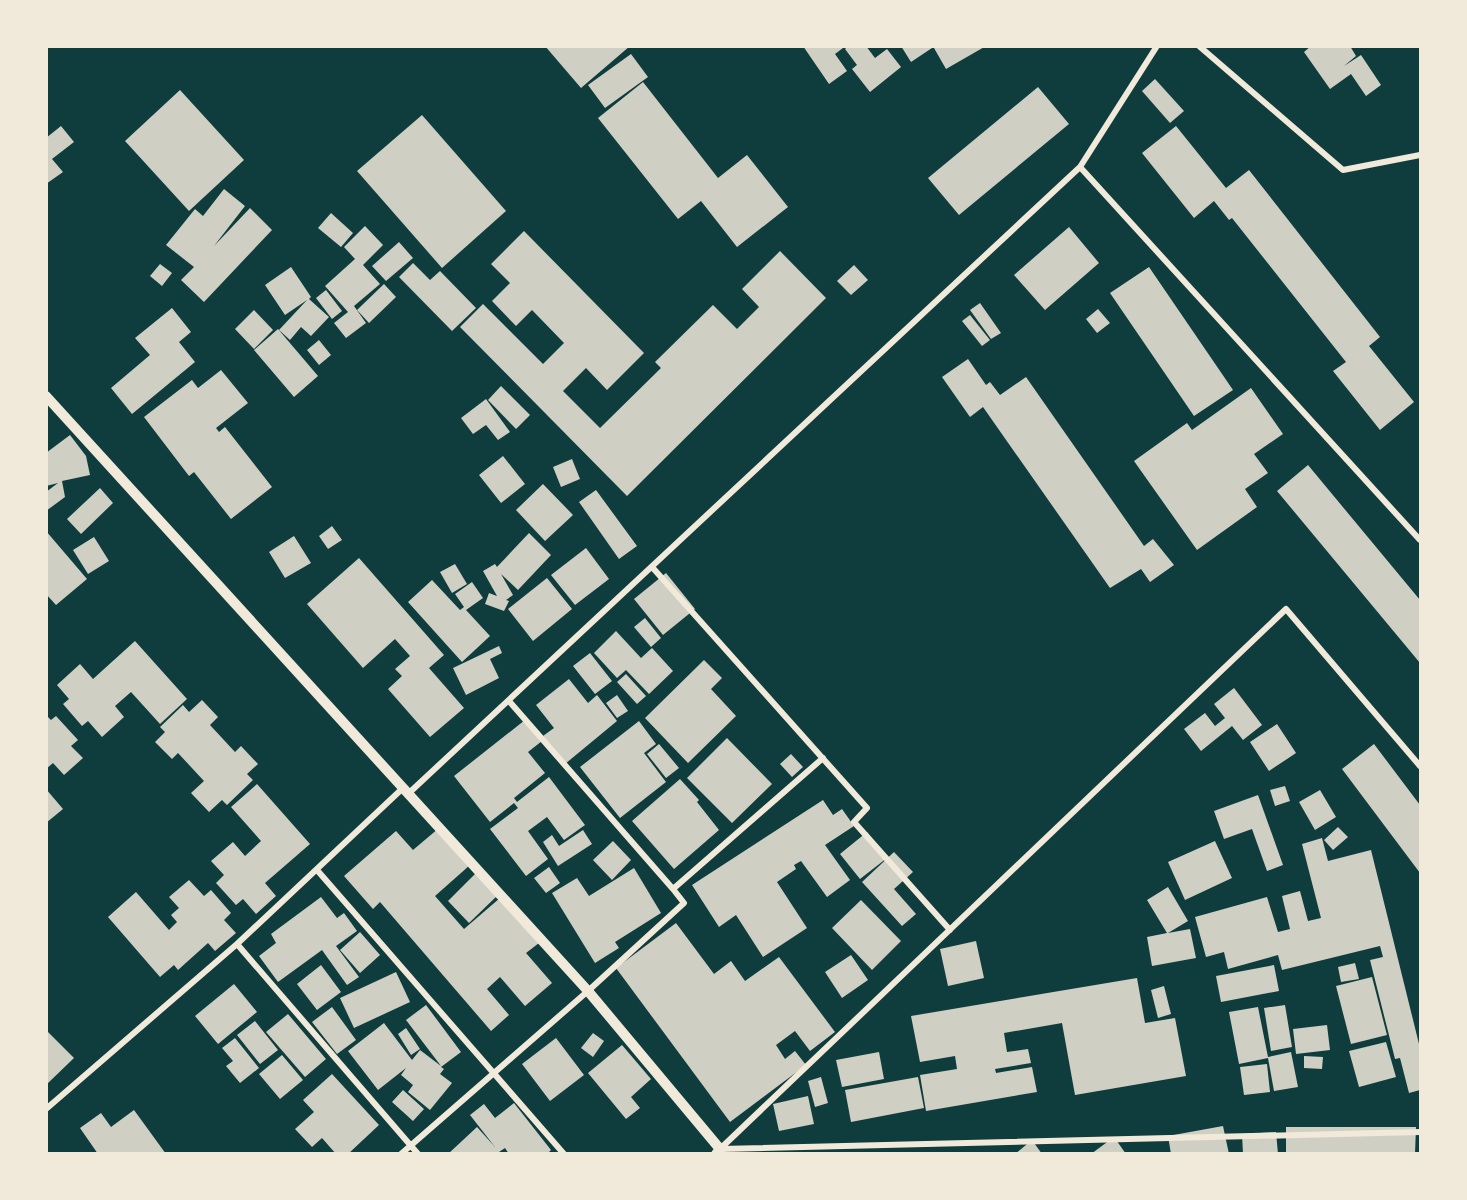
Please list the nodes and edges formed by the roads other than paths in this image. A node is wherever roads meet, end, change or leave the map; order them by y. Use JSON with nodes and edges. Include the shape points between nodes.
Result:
{"nodes":[{"id":1,"x":1157,"y":46,"type":"edge"},
{"id":2,"x":1199,"y":46,"type":"edge"},
{"id":3,"x":1420,"y":155,"type":"edge"},
{"id":4,"x":1080,"y":167,"type":"junction"},
{"id":5,"x":46,"y":396,"type":"edge"},
{"id":6,"x":1420,"y":540,"type":"edge"},
{"id":7,"x":652,"y":567,"type":"junction"},
{"id":8,"x":509,"y":701,"type":"junction"},
{"id":9,"x":823,"y":758,"type":"junction"},
{"id":10,"x":1420,"y":766,"type":"edge"},
{"id":11,"x":407,"y":790,"type":"junction"},
{"id":12,"x":317,"y":870,"type":"junction"},
{"id":13,"x":673,"y":889,"type":"junction"},
{"id":14,"x":950,"y":930,"type":"junction"},
{"id":15,"x":237,"y":944,"type":"junction"},
{"id":16,"x":588,"y":991,"type":"junction"},
{"id":17,"x":493,"y":1072,"type":"junction"},
{"id":18,"x":46,"y":1109,"type":"edge"},
{"id":19,"x":1420,"y":1132,"type":"edge"},
{"id":20,"x":411,"y":1145,"type":"junction"},
{"id":21,"x":720,"y":1152,"type":"edge"},
{"id":22,"x":401,"y":1154,"type":"edge"},
{"id":23,"x":418,"y":1154,"type":"edge"},
{"id":24,"x":564,"y":1154,"type":"edge"}],
"edges":[{"from":1,"to":4,"type":"street"},
{"from":2,"to":3,"type":"street","via":[[1343,170]]},
{"from":4,"to":6,"type":"street"},
{"from":4,"to":7,"type":"street"},
{"from":5,"to":11,"type":"street"},
{"from":7,"to":8,"type":"street"},
{"from":7,"to":9,"type":"street"},
{"from":8,"to":11,"type":"street"},
{"from":8,"to":13,"type":"street"},
{"from":9,"to":13,"type":"street"},
{"from":9,"to":14,"type":"street","via":[[867,808],[854,822]]},
{"from":10,"to":14,"type":"street","via":[[1286,609]]},
{"from":11,"to":12,"type":"street"},
{"from":11,"to":16,"type":"street"},
{"from":12,"to":15,"type":"street"},
{"from":12,"to":17,"type":"street"},
{"from":13,"to":16,"type":"street","via":[[684,903]]},
{"from":14,"to":21,"type":"street"},
{"from":15,"to":18,"type":"street"},
{"from":15,"to":20,"type":"street"},
{"from":16,"to":17,"type":"street"},
{"from":16,"to":21,"type":"street"},
{"from":17,"to":20,"type":"street"},
{"from":17,"to":24,"type":"street"},
{"from":19,"to":21,"type":"street"},
{"from":20,"to":22,"type":"street"},
{"from":20,"to":23,"type":"street"}]}
